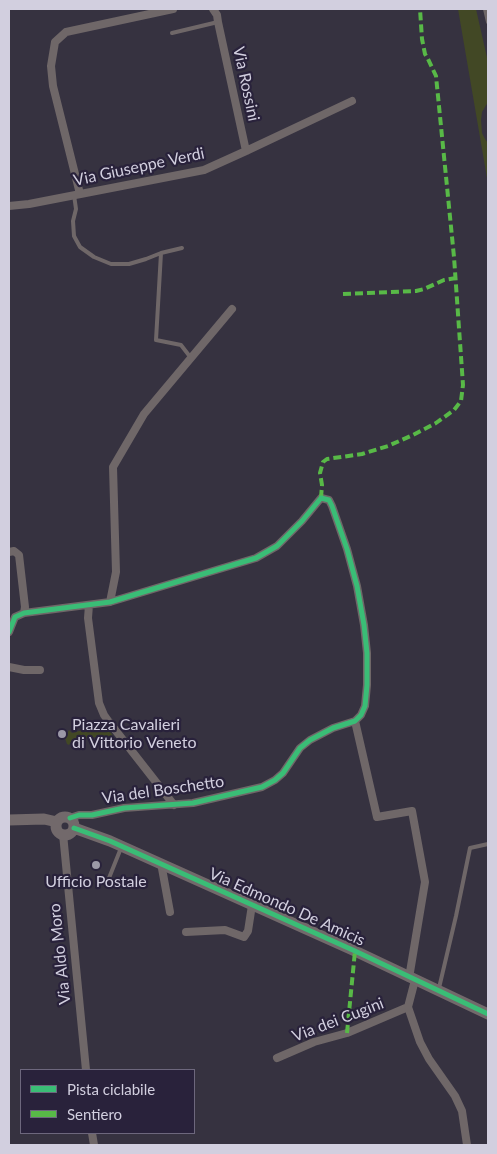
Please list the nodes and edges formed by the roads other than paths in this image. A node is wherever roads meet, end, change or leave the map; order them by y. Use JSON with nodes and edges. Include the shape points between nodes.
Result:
{"nodes":[{"id":1,"x":173,"y":9,"type":"edge"},
{"id":2,"x":212,"y":9,"type":"edge"},
{"id":3,"x":486,"y":9,"type":"edge"},
{"id":4,"x":218,"y":22,"type":"junction"},
{"id":5,"x":488,"y":22,"type":"edge"},
{"id":6,"x":172,"y":32,"type":"dead end"},
{"id":7,"x":352,"y":101,"type":"dead end"},
{"id":8,"x":246,"y":151,"type":"junction"},
{"id":9,"x":77,"y":194,"type":"junction"},
{"id":10,"x":9,"y":206,"type":"edge"},
{"id":11,"x":182,"y":248,"type":"dead end"},
{"id":12,"x":161,"y":253,"type":"junction"},
{"id":13,"x":232,"y":309,"type":"dead end"},
{"id":14,"x":191,"y":358,"type":"junction"},
{"id":15,"x":9,"y":552,"type":"edge"},
{"id":16,"x":110,"y":602,"type":"junction"},
{"id":17,"x":89,"y":605,"type":"junction"},
{"id":18,"x":24,"y":613,"type":"junction"},
{"id":19,"x":9,"y":632,"type":"edge"},
{"id":20,"x":9,"y":667,"type":"edge"},
{"id":21,"x":40,"y":670,"type":"dead end"},
{"id":22,"x":355,"y":721,"type":"junction"},
{"id":23,"x":174,"y":805,"type":"junction"},
{"id":24,"x":9,"y":820,"type":"edge"},
{"id":25,"x":57,"y":822,"type":"junction"},
{"id":26,"x":72,"y":823,"type":"junction"},
{"id":27,"x":63,"y":834,"type":"junction"},
{"id":28,"x":488,"y":844,"type":"edge"},
{"id":29,"x":122,"y":846,"type":"junction"},
{"id":30,"x":161,"y":864,"type":"junction"},
{"id":31,"x":107,"y":883,"type":"dead end"},
{"id":32,"x":252,"y":905,"type":"junction"},
{"id":33,"x":170,"y":912,"type":"dead end"},
{"id":34,"x":186,"y":932,"type":"dead end"},
{"id":35,"x":412,"y":979,"type":"junction"},
{"id":36,"x":439,"y":991,"type":"junction"},
{"id":37,"x":408,"y":1007,"type":"junction"},
{"id":38,"x":488,"y":1014,"type":"edge"},
{"id":39,"x":277,"y":1058,"type":"dead end"},
{"id":40,"x":86,"y":1069,"type":"edge"},
{"id":41,"x":467,"y":1145,"type":"edge"}],
"edges":[{"from":1,"to":9,"type":"street","via":[[66,32],[55,42],[51,66],[53,86]]},
{"from":2,"to":4,"type":"street","name":"Via Rossini"},
{"from":3,"to":5,"type":"lane"},
{"from":4,"to":6,"type":"lane"},
{"from":4,"to":8,"type":"street","name":"Via Rossini"},
{"from":7,"to":8,"type":"street","name":"Via Giuseppe Verdi"},
{"from":8,"to":9,"type":"street","name":"Via Giuseppe Verdi","via":[[204,170]]},
{"from":9,"to":10,"type":"street","name":"Via Giuseppe Verdi"},
{"from":9,"to":12,"type":"lane","via":[[74,236],[80,247],[94,258],[111,264],[129,264]]},
{"from":11,"to":12,"type":"lane"},
{"from":12,"to":14,"type":"lane","via":[[156,340],[181,345]]},
{"from":13,"to":14,"type":"street"},
{"from":14,"to":16,"type":"street","via":[[144,414],[113,467],[116,572]]},
{"from":15,"to":18,"type":"street","via":[[14,551],[19,556]]},
{"from":16,"to":17,"type":"street"},
{"from":16,"to":22,"type":"street","via":[[256,558],[277,546],[321,498],[329,500],[357,586],[364,625],[367,685],[365,706]]},
{"from":17,"to":18,"type":"street"},
{"from":17,"to":23,"type":"street","via":[[98,703],[108,722]]},
{"from":18,"to":19,"type":"street","via":[[15,617]]},
{"from":20,"to":21,"type":"street"},
{"from":22,"to":23,"type":"street","name":"Via del Boschetto","via":[[310,740],[300,748],[283,773],[262,787]]},
{"from":22,"to":35,"type":"street","via":[[376,817],[412,811],[425,882]]},
{"from":23,"to":26,"type":"street","name":"Via del Boschetto","via":[[79,815]]},
{"from":24,"to":25,"type":"street"},
{"from":25,"to":26,"type":"street","via":[[64,817]]},
{"from":25,"to":27,"type":"street","via":[[58,831]]},
{"from":26,"to":27,"type":"street","via":[[70,834]]},
{"from":26,"to":29,"type":"street","name":"Via Edmondo De Amicis"},
{"from":27,"to":40,"type":"street","name":"Via Aldo Moro"},
{"from":28,"to":36,"type":"lane","via":[[470,848]]},
{"from":29,"to":30,"type":"street","name":"Via Edmondo De Amicis"},
{"from":29,"to":31,"type":"lane"},
{"from":30,"to":32,"type":"street","name":"Via Edmondo De Amicis"},
{"from":30,"to":33,"type":"street"},
{"from":32,"to":34,"type":"street","via":[[244,937],[225,930]]},
{"from":32,"to":35,"type":"street","name":"Via Edmondo De Amicis"},
{"from":35,"to":36,"type":"street","name":"Via Edmondo De Amicis"},
{"from":35,"to":37,"type":"street"},
{"from":36,"to":38,"type":"street","name":"Via Edmondo De Amicis"},
{"from":37,"to":39,"type":"street","name":"Via dei Cugini"},
{"from":37,"to":41,"type":"street","via":[[420,1042],[462,1111]]}]}
